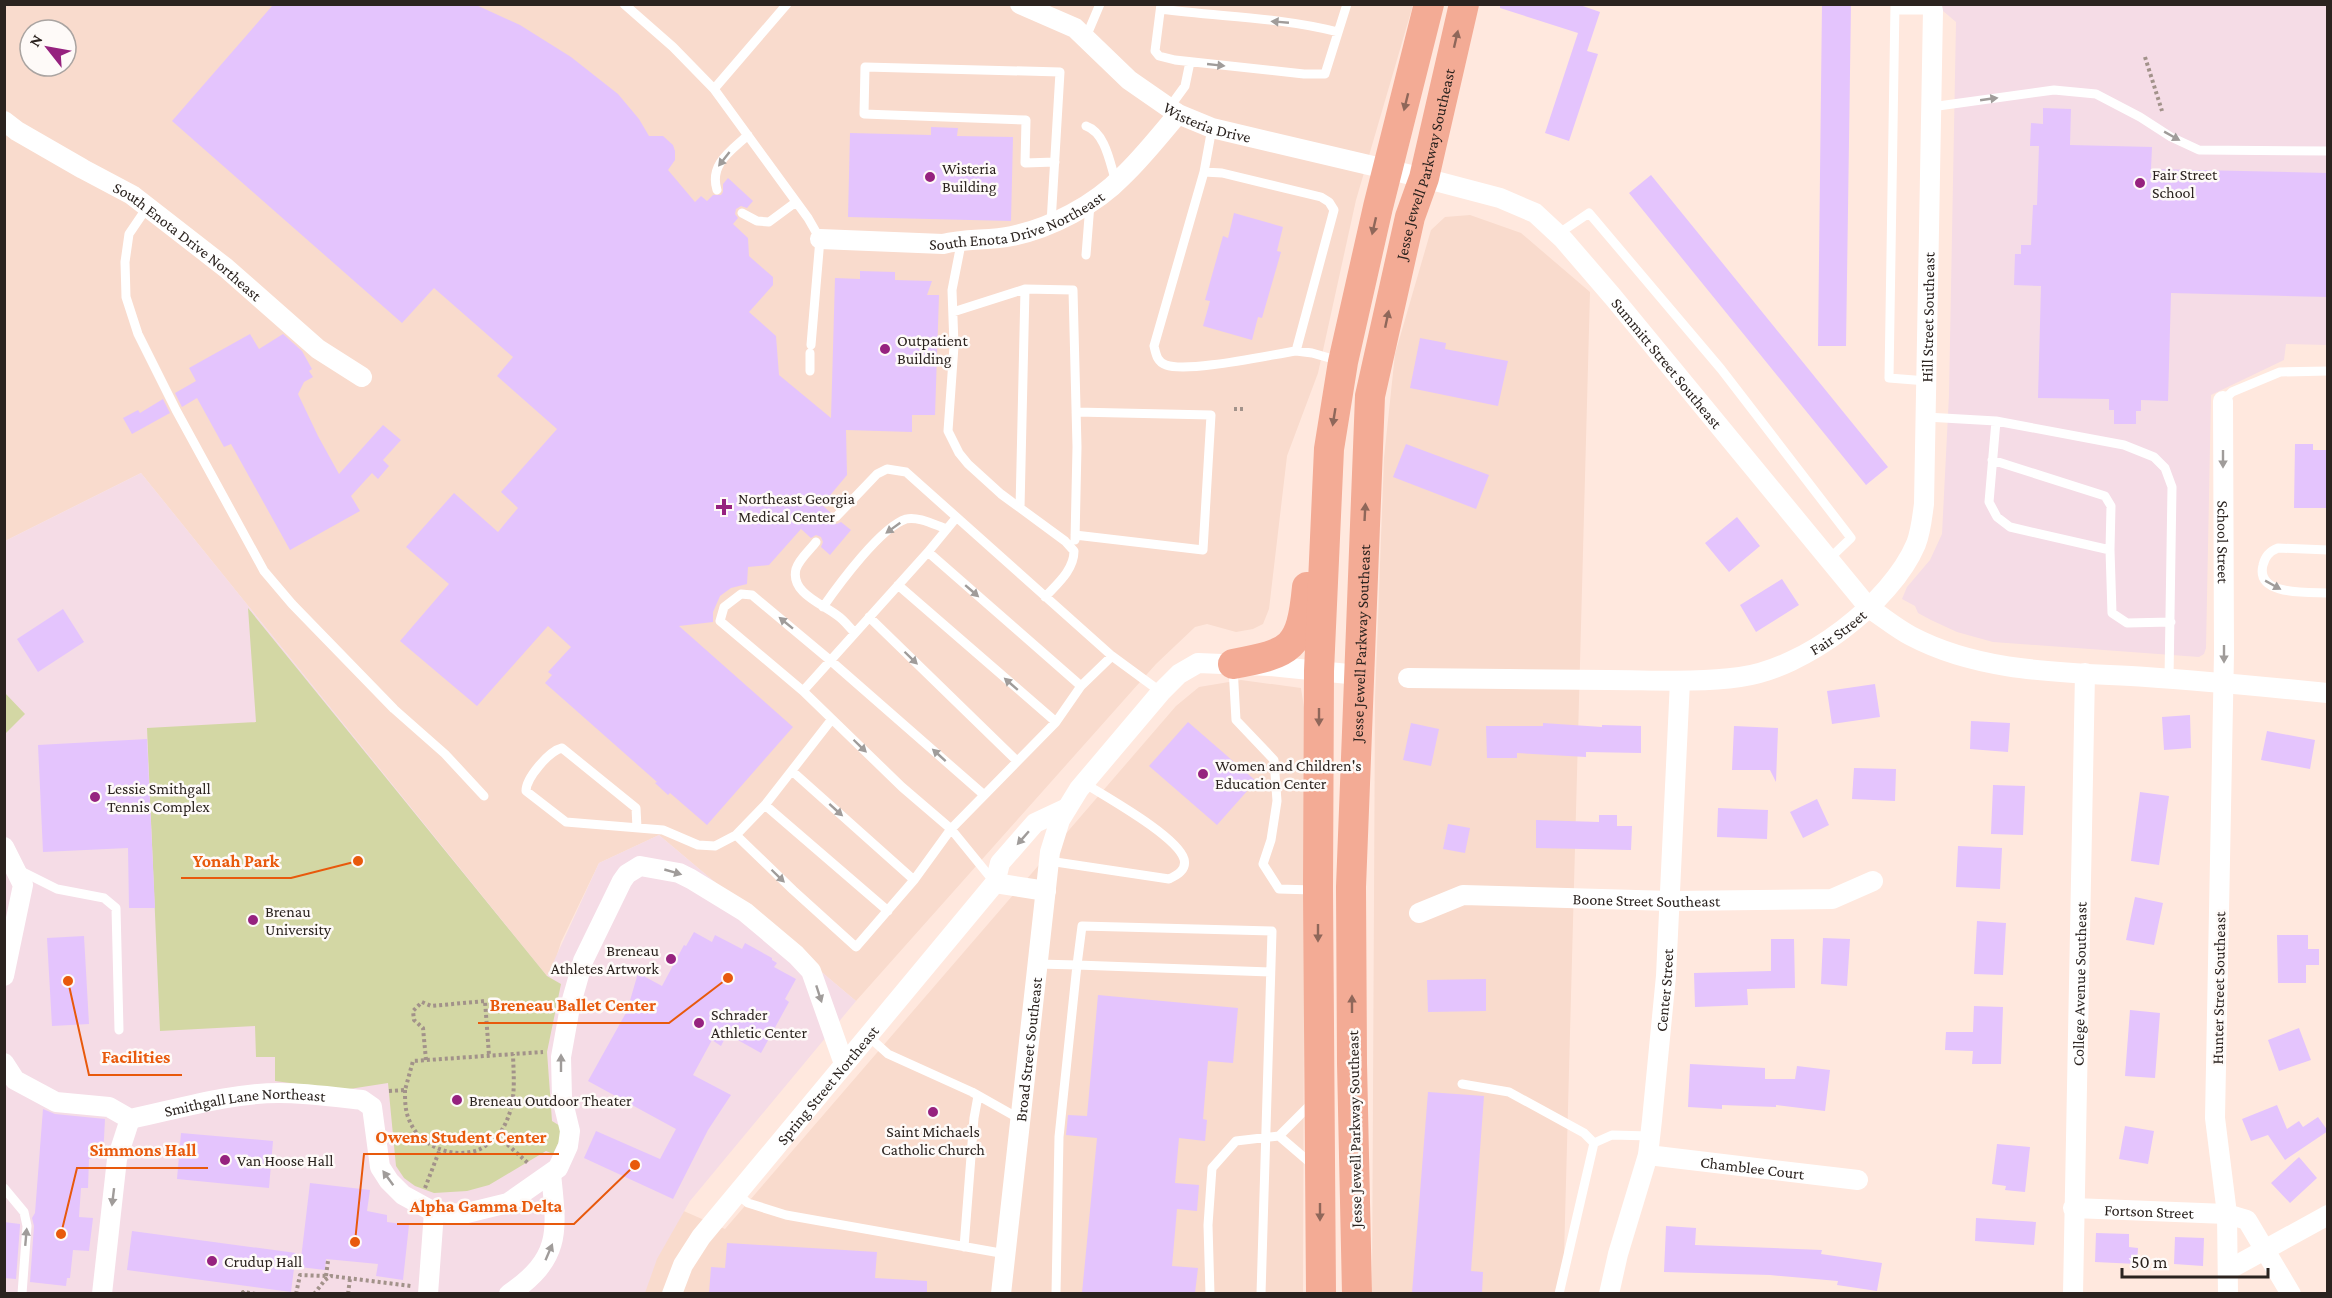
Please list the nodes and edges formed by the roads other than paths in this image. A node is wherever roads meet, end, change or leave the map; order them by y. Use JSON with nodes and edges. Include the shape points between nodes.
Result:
{"nodes":[{"id":1,"x":624,"y":4,"type":"edge"},
{"id":2,"x":787,"y":4,"type":"edge"},
{"id":3,"x":1020,"y":4,"type":"edge"},
{"id":4,"x":1100,"y":4,"type":"edge"},
{"id":5,"x":1347,"y":4,"type":"edge"},
{"id":6,"x":1430,"y":4,"type":"edge"},
{"id":7,"x":1464,"y":4,"type":"edge"},
{"id":8,"x":1161,"y":7,"type":"edge"},
{"id":9,"x":1895,"y":7,"type":"edge"},
{"id":10,"x":1933,"y":7,"type":"edge"},
{"id":11,"x":1338,"y":32,"type":"junction"},
{"id":12,"x":1085,"y":40,"type":"junction"},
{"id":13,"x":1190,"y":62,"type":"junction"},
{"id":14,"x":714,"y":89,"type":"junction"},
{"id":15,"x":1931,"y":107,"type":"junction"},
{"id":16,"x":1173,"y":111,"type":"junction"},
{"id":17,"x":4,"y":120,"type":"edge"},
{"id":18,"x":1086,"y":126,"type":"dead end"},
{"id":19,"x":1212,"y":128,"type":"junction"},
{"id":20,"x":748,"y":135,"type":"junction"},
{"id":21,"x":2328,"y":151,"type":"edge"},
{"id":22,"x":1055,"y":162,"type":"junction"},
{"id":23,"x":1389,"y":170,"type":"junction"},
{"id":24,"x":1204,"y":172,"type":"junction"},
{"id":25,"x":1424,"y":178,"type":"junction"},
{"id":26,"x":1116,"y":182,"type":"junction"},
{"id":27,"x":717,"y":190,"type":"dead end"},
{"id":28,"x":796,"y":202,"type":"junction"},
{"id":29,"x":1090,"y":202,"type":"junction"},
{"id":30,"x":148,"y":206,"type":"junction"},
{"id":31,"x":742,"y":213,"type":"dead end"},
{"id":32,"x":1052,"y":223,"type":"junction"},
{"id":33,"x":1558,"y":234,"type":"junction"},
{"id":34,"x":962,"y":239,"type":"junction"},
{"id":35,"x":820,"y":240,"type":"junction"},
{"id":36,"x":1086,"y":255,"type":"dead end"},
{"id":37,"x":1025,"y":289,"type":"junction"},
{"id":38,"x":953,"y":312,"type":"junction"},
{"id":39,"x":1296,"y":351,"type":"junction"},
{"id":40,"x":1343,"y":362,"type":"junction"},
{"id":41,"x":810,"y":371,"type":"dead end"},
{"id":42,"x":2328,"y":371,"type":"edge"},
{"id":43,"x":362,"y":377,"type":"dead end"},
{"id":44,"x":1927,"y":381,"type":"junction"},
{"id":45,"x":2223,"y":401,"type":"joint"},
{"id":46,"x":1076,"y":412,"type":"junction"},
{"id":47,"x":1926,"y":417,"type":"junction"},
{"id":48,"x":1996,"y":421,"type":"junction"},
{"id":49,"x":1329,"y":448,"type":"junction"},
{"id":50,"x":1992,"y":460,"type":"junction"},
{"id":51,"x":1020,"y":508,"type":"junction"},
{"id":52,"x":836,"y":517,"type":"dead end"},
{"id":53,"x":956,"y":518,"type":"junction"},
{"id":54,"x":947,"y":529,"type":"junction"},
{"id":55,"x":1075,"y":535,"type":"junction"},
{"id":56,"x":816,"y":542,"type":"dead end"},
{"id":57,"x":1074,"y":550,"type":"junction"},
{"id":58,"x":2110,"y":550,"type":"junction"},
{"id":59,"x":2328,"y":550,"type":"edge"},
{"id":60,"x":928,"y":552,"type":"junction"},
{"id":61,"x":1828,"y":559,"type":"junction"},
{"id":62,"x":898,"y":585,"type":"junction"},
{"id":63,"x":2328,"y":593,"type":"edge"},
{"id":64,"x":1045,"y":597,"type":"junction"},
{"id":65,"x":823,"y":607,"type":"junction"},
{"id":66,"x":1869,"y":608,"type":"junction"},
{"id":67,"x":869,"y":617,"type":"junction"},
{"id":68,"x":2171,"y":622,"type":"junction"},
{"id":69,"x":855,"y":633,"type":"junction"},
{"id":70,"x":1113,"y":656,"type":"junction"},
{"id":71,"x":831,"y":661,"type":"junction"},
{"id":72,"x":1233,"y":664,"type":"junction"},
{"id":73,"x":1319,"y":671,"type":"junction"},
{"id":74,"x":2085,"y":673,"type":"junction"},
{"id":75,"x":1358,"y":675,"type":"junction"},
{"id":76,"x":1408,"y":678,"type":"dead end"},
{"id":77,"x":2169,"y":679,"type":"junction"},
{"id":78,"x":1680,"y":681,"type":"junction"},
{"id":79,"x":2223,"y":682,"type":"junction"},
{"id":80,"x":1081,"y":686,"type":"junction"},
{"id":81,"x":803,"y":691,"type":"junction"},
{"id":82,"x":1161,"y":692,"type":"junction"},
{"id":83,"x":2328,"y":693,"type":"edge"},
{"id":84,"x":832,"y":719,"type":"junction"},
{"id":85,"x":1056,"y":722,"type":"junction"},
{"id":86,"x":1017,"y":761,"type":"junction"},
{"id":87,"x":792,"y":771,"type":"junction"},
{"id":88,"x":1084,"y":783,"type":"junction"},
{"id":89,"x":983,"y":794,"type":"junction"},
{"id":90,"x":484,"y":796,"type":"dead end"},
{"id":91,"x":765,"y":805,"type":"junction"},
{"id":92,"x":1067,"y":808,"type":"junction"},
{"id":93,"x":637,"y":828,"type":"junction"},
{"id":94,"x":951,"y":829,"type":"junction"},
{"id":95,"x":736,"y":835,"type":"junction"},
{"id":96,"x":4,"y":847,"type":"edge"},
{"id":97,"x":1049,"y":861,"type":"junction"},
{"id":98,"x":15,"y":868,"type":"junction"},
{"id":99,"x":914,"y":880,"type":"junction"},
{"id":100,"x":1873,"y":881,"type":"dead end"},
{"id":101,"x":995,"y":883,"type":"junction"},
{"id":102,"x":1318,"y":890,"type":"junction"},
{"id":103,"x":1046,"y":891,"type":"junction"},
{"id":104,"x":1670,"y":901,"type":"junction"},
{"id":105,"x":888,"y":911,"type":"junction"},
{"id":106,"x":1419,"y":913,"type":"dead end"},
{"id":107,"x":1038,"y":964,"type":"junction"},
{"id":108,"x":1077,"y":965,"type":"junction"},
{"id":109,"x":1270,"y":972,"type":"junction"},
{"id":110,"x":4,"y":976,"type":"edge"},
{"id":111,"x":119,"y":1030,"type":"dead end"},
{"id":112,"x":868,"y":1036,"type":"junction"},
{"id":113,"x":4,"y":1062,"type":"edge"},
{"id":114,"x":844,"y":1064,"type":"junction"},
{"id":115,"x":1462,"y":1084,"type":"dead end"},
{"id":116,"x":978,"y":1096,"type":"junction"},
{"id":117,"x":1319,"y":1096,"type":"junction"},
{"id":118,"x":130,"y":1119,"type":"junction"},
{"id":119,"x":1020,"y":1119,"type":"junction"},
{"id":120,"x":1279,"y":1136,"type":"junction"},
{"id":121,"x":1264,"y":1138,"type":"junction"},
{"id":122,"x":1594,"y":1143,"type":"junction"},
{"id":123,"x":1649,"y":1145,"type":"junction"},
{"id":124,"x":1320,"y":1170,"type":"junction"},
{"id":125,"x":551,"y":1174,"type":"junction"},
{"id":126,"x":1858,"y":1180,"type":"dead end"},
{"id":127,"x":4,"y":1188,"type":"edge"},
{"id":128,"x":736,"y":1194,"type":"junction"},
{"id":129,"x":427,"y":1208,"type":"junction"},
{"id":130,"x":2073,"y":1208,"type":"junction"},
{"id":131,"x":2227,"y":1214,"type":"junction"},
{"id":132,"x":2328,"y":1215,"type":"edge"},
{"id":133,"x":964,"y":1247,"type":"junction"},
{"id":134,"x":2265,"y":1249,"type":"junction"},
{"id":135,"x":1006,"y":1254,"type":"junction"},
{"id":136,"x":2228,"y":1270,"type":"junction"},
{"id":137,"x":422,"y":1290,"type":"edge"},
{"id":138,"x":22,"y":1293,"type":"edge"},
{"id":139,"x":102,"y":1293,"type":"edge"},
{"id":140,"x":509,"y":1293,"type":"edge"},
{"id":141,"x":672,"y":1293,"type":"edge"},
{"id":142,"x":1001,"y":1293,"type":"edge"},
{"id":143,"x":1056,"y":1293,"type":"edge"},
{"id":144,"x":1210,"y":1293,"type":"edge"},
{"id":145,"x":1261,"y":1293,"type":"edge"},
{"id":146,"x":1321,"y":1293,"type":"edge"},
{"id":147,"x":1357,"y":1293,"type":"edge"},
{"id":148,"x":1559,"y":1293,"type":"edge"},
{"id":149,"x":1609,"y":1293,"type":"edge"},
{"id":150,"x":2073,"y":1293,"type":"edge"},
{"id":151,"x":2228,"y":1293,"type":"edge"},
{"id":152,"x":2291,"y":1293,"type":"edge"}],
"edges":[{"from":1,"to":14,"type":"lane"},
{"from":2,"to":14,"type":"lane"},
{"from":3,"to":12,"type":"street","name":"Wisteria Drive","via":[[1074,28]]},
{"from":4,"to":12,"type":"lane"},
{"from":5,"to":11,"type":"lane"},
{"from":6,"to":23,"type":"main road","name":"Jesse Jewell Parkway Southeast","one_way":true},
{"from":25,"to":7,"type":"main road","name":"Jesse Jewell Parkway Southeast","one_way":true},
{"from":11,"to":8,"type":"lane","one_way":true},
{"from":8,"to":13,"type":"lane","via":[[1155,51],[1159,56]]},
{"from":9,"to":10,"type":"lane"},
{"from":9,"to":44,"type":"lane","via":[[1889,378]]},
{"from":10,"to":15,"type":"street","name":"Hill Street Southeast"},
{"from":13,"to":11,"type":"lane","one_way":true,"via":[[1325,74]]},
{"from":12,"to":16,"type":"street","name":"Wisteria Drive"},
{"from":13,"to":16,"type":"lane","via":[[1185,86]]},
{"from":14,"to":20,"type":"lane"},
{"from":15,"to":21,"type":"lane","one_way":true,"via":[[2054,90],[2096,94],[2199,150]]},
{"from":15,"to":44,"type":"street","name":"Hill Street Southeast"},
{"from":16,"to":19,"type":"street","name":"Wisteria Drive"},
{"from":16,"to":26,"type":"street","name":"South Enota Drive Northeast"},
{"from":17,"to":30,"type":"street","name":"South Enota Drive Northeast"},
{"from":18,"to":26,"type":"lane","via":[[1094,129],[1104,144]]},
{"from":19,"to":23,"type":"street","name":"Wisteria Drive"},
{"from":19,"to":24,"type":"lane"},
{"from":20,"to":27,"type":"lane","one_way":true,"via":[[715,171]]},
{"from":20,"to":28,"type":"lane"},
{"from":22,"to":22,"type":"lane","via":[[1060,72],[865,67],[864,114],[1026,120],[1025,163]]},
{"from":22,"to":32,"type":"lane"},
{"from":23,"to":25,"type":"street","name":"Wisteria Drive"},
{"from":23,"to":40,"type":"main road","name":"Jesse Jewell Parkway Southeast","one_way":true},
{"from":24,"to":39,"type":"lane","via":[[1321,197],[1334,210]]},
{"from":24,"to":39,"type":"lane","via":[[1154,346],[1156,357],[1165,364],[1188,368]]},
{"from":25,"to":33,"type":"street","name":"Summitt Street Southeast","via":[[1500,198],[1535,213]]},
{"from":75,"to":25,"type":"main road","name":"Jesse Jewell Parkway Southeast","one_way":true,"via":[[1370,396],[1410,217]]},
{"from":26,"to":29,"type":"street","name":"South Enota Drive Northeast"},
{"from":28,"to":31,"type":"lane","via":[[769,222]]},
{"from":28,"to":35,"type":"lane"},
{"from":29,"to":32,"type":"street","name":"South Enota Drive Northeast"},
{"from":29,"to":36,"type":"lane"},
{"from":30,"to":43,"type":"street","name":"South Enota Drive Northeast","via":[[226,268],[318,350]]},
{"from":30,"to":90,"type":"lane","via":[[129,234],[126,297],[138,334],[176,410],[264,571],[394,709],[445,754]]},
{"from":32,"to":34,"type":"street","name":"South Enota Drive Northeast","via":[[1011,236]]},
{"from":33,"to":61,"type":"street","name":"Summitt Street Southeast"},
{"from":33,"to":61,"type":"lane","via":[[1589,213],[1721,369],[1851,538]]},
{"from":34,"to":35,"type":"street","name":"South Enota Drive Northeast","via":[[944,243]]},
{"from":34,"to":38,"type":"lane","via":[[952,290]]},
{"from":35,"to":41,"type":"lane"},
{"from":37,"to":38,"type":"lane"},
{"from":37,"to":46,"type":"lane","via":[[1073,290]]},
{"from":37,"to":51,"type":"lane"},
{"from":38,"to":51,"type":"lane","via":[[948,431],[968,464]]},
{"from":39,"to":40,"type":"lane"},
{"from":40,"to":49,"type":"main road","name":"Jesse Jewell Parkway Southeast","one_way":true},
{"from":42,"to":45,"type":"lane","via":[[2280,372],[2232,392]]},
{"from":44,"to":47,"type":"street","name":"Hill Street Southeast"},
{"from":45,"to":79,"type":"street","name":"School Street","one_way":true},
{"from":46,"to":55,"type":"lane"},
{"from":46,"to":55,"type":"lane","via":[[1211,415],[1203,550]]},
{"from":47,"to":48,"type":"lane"},
{"from":47,"to":66,"type":"street","name":"Hill Street Southeast","via":[[1924,504],[1916,545]]},
{"from":48,"to":50,"type":"lane"},
{"from":48,"to":68,"type":"lane","via":[[2124,445],[2154,457],[2165,468],[2172,487]]},
{"from":49,"to":72,"type":"main road","via":[[1313,516],[1305,614],[1298,637],[1285,651]]},
{"from":49,"to":73,"type":"main road","name":"Jesse Jewell Parkway Southeast"},
{"from":50,"to":58,"type":"lane","via":[[2105,496],[2110,506]]},
{"from":50,"to":58,"type":"lane","via":[[1989,502],[1997,517],[2010,527]]},
{"from":51,"to":57,"type":"lane"},
{"from":52,"to":53,"type":"lane","via":[[877,474],[897,469],[906,472]]},
{"from":53,"to":54,"type":"lane"},
{"from":53,"to":64,"type":"lane"},
{"from":54,"to":60,"type":"lane"},
{"from":54,"to":65,"type":"lane","one_way":true,"via":[[908,519],[891,527]]},
{"from":55,"to":57,"type":"lane"},
{"from":56,"to":65,"type":"lane","via":[[796,570],[797,584]]},
{"from":57,"to":64,"type":"lane","via":[[1069,569]]},
{"from":58,"to":68,"type":"lane","via":[[2112,613],[2127,623]]},
{"from":59,"to":63,"type":"lane","one_way":true,"via":[[2278,548],[2264,558],[2261,570],[2270,586]]},
{"from":60,"to":62,"type":"lane"},
{"from":60,"to":80,"type":"lane","one_way":true},
{"from":61,"to":66,"type":"street","name":"Summitt Street Southeast"},
{"from":62,"to":67,"type":"lane"},
{"from":85,"to":62,"type":"lane","one_way":true},
{"from":64,"to":70,"type":"lane"},
{"from":65,"to":69,"type":"lane"},
{"from":66,"to":74,"type":"street","name":"Fair Street","via":[[1911,636],[1954,654],[2042,672]]},
{"from":66,"to":78,"type":"street","name":"Fair Street","via":[[1825,644],[1789,664],[1742,677]]},
{"from":67,"to":69,"type":"lane"},
{"from":67,"to":86,"type":"lane","one_way":true},
{"from":68,"to":77,"type":"lane"},
{"from":69,"to":71,"type":"lane"},
{"from":70,"to":80,"type":"lane"},
{"from":70,"to":82,"type":"lane"},
{"from":71,"to":81,"type":"lane"},
{"from":71,"to":81,"type":"lane","one_way":true,"via":[[752,596],[741,594],[724,607],[720,621]]},
{"from":89,"to":71,"type":"lane","one_way":true},
{"from":72,"to":73,"type":"street","name":"Spring Street Northeast"},
{"from":72,"to":82,"type":"street","name":"Spring Street Northeast","via":[[1198,663],[1179,674]]},
{"from":72,"to":102,"type":"lane","via":[[1236,720],[1274,760],[1277,801],[1263,864],[1279,889]]},
{"from":73,"to":75,"type":"street","name":"Spring Street Northeast"},
{"from":73,"to":102,"type":"main road","name":"Jesse Jewell Parkway Southeast","one_way":true},
{"from":74,"to":77,"type":"street","name":"Fair Street"},
{"from":74,"to":130,"type":"street","name":"College Avenue Southeast"},
{"from":147,"to":75,"type":"main road","name":"Jesse Jewell Parkway Southeast","one_way":true,"via":[[1351,887]]},
{"from":76,"to":78,"type":"street","name":"Fair Street"},
{"from":77,"to":79,"type":"street","name":"Fair Street"},
{"from":78,"to":104,"type":"street","name":"Center Street"},
{"from":79,"to":83,"type":"street","name":"Fair Street"},
{"from":79,"to":131,"type":"street","name":"Hunter Street Southeast","via":[[2215,1118]]},
{"from":80,"to":85,"type":"lane"},
{"from":81,"to":84,"type":"lane"},
{"from":82,"to":88,"type":"street","name":"Spring Street Northeast"},
{"from":84,"to":87,"type":"lane"},
{"from":84,"to":94,"type":"lane","one_way":true},
{"from":85,"to":86,"type":"lane"},
{"from":86,"to":89,"type":"lane"},
{"from":87,"to":91,"type":"lane"},
{"from":87,"to":99,"type":"lane","one_way":true},
{"from":88,"to":92,"type":"street","name":"Spring Street Northeast"},
{"from":88,"to":97,"type":"lane","via":[[1161,832],[1179,851],[1183,868],[1169,879]]},
{"from":89,"to":94,"type":"lane"},
{"from":91,"to":95,"type":"lane"},
{"from":91,"to":105,"type":"lane"},
{"from":92,"to":97,"type":"street","name":"Broad Street Southeast","via":[[1055,833]]},
{"from":92,"to":101,"type":"street","name":"Spring Street Northeast","one_way":true,"via":[[1035,824],[1000,863]]},
{"from":93,"to":93,"type":"lane","via":[[566,822],[526,791],[526,784],[553,750],[561,748],[636,808]]},
{"from":93,"to":95,"type":"lane","via":[[663,830],[698,844],[715,846]]},
{"from":94,"to":99,"type":"lane"},
{"from":94,"to":101,"type":"lane"},
{"from":95,"to":105,"type":"lane","one_way":true,"via":[[856,946]]},
{"from":96,"to":98,"type":"street"},
{"from":97,"to":103,"type":"street","name":"Broad Street Southeast"},
{"from":98,"to":110,"type":"street","via":[[23,885]]},
{"from":98,"to":111,"type":"lane","via":[[57,888],[104,898],[116,908]]},
{"from":99,"to":105,"type":"lane"},
{"from":100,"to":104,"type":"street","name":"Boone Street Southeast","via":[[1832,899]]},
{"from":101,"to":103,"type":"street"},
{"from":101,"to":112,"type":"street","name":"Spring Street Northeast"},
{"from":102,"to":117,"type":"main road","name":"Jesse Jewell Parkway Southeast","one_way":true},
{"from":103,"to":107,"type":"street","name":"Broad Street Southeast"},
{"from":104,"to":106,"type":"street","name":"Boone Street Southeast","via":[[1463,895]]},
{"from":104,"to":123,"type":"street","name":"Center Street"},
{"from":107,"to":108,"type":"lane"},
{"from":107,"to":119,"type":"street","name":"Broad Street Southeast"},
{"from":108,"to":109,"type":"lane"},
{"from":108,"to":109,"type":"lane","via":[[1082,926],[1260,930],[1272,931]]},
{"from":108,"to":143,"type":"lane","via":[[1059,1137]]},
{"from":109,"to":121,"type":"lane"},
{"from":112,"to":114,"type":"street","name":"Spring Street Northeast"},
{"from":112,"to":116,"type":"lane","via":[[888,1054]]},
{"from":113,"to":118,"type":"street","via":[[15,1080],[56,1102],[109,1107]]},
{"from":125,"to":114,"type":"street","one_way":true,"via":[[562,1162],[570,1131],[562,1098],[561,1057],[583,962],[621,881],[640,866],[679,873],[745,912],[795,955],[811,971]]},
{"from":114,"to":128,"type":"street","name":"Spring Street Northeast"},
{"from":115,"to":122,"type":"lane","via":[[1509,1092],[1584,1133]]},
{"from":116,"to":119,"type":"lane"},
{"from":116,"to":133,"type":"lane"},
{"from":117,"to":120,"type":"lane"},
{"from":117,"to":124,"type":"main road","name":"Jesse Jewell Parkway Southeast"},
{"from":129,"to":118,"type":"street","name":"Smithgall Lane Northeast","one_way":true,"via":[[403,1195],[380,1167],[372,1107],[362,1101],[279,1093]]},
{"from":118,"to":139,"type":"street","one_way":true,"via":[[117,1159]]},
{"from":119,"to":135,"type":"street","name":"Broad Street Southeast"},
{"from":120,"to":121,"type":"lane"},
{"from":120,"to":124,"type":"lane"},
{"from":121,"to":144,"type":"lane","via":[[1236,1141],[1212,1168],[1208,1225]]},
{"from":121,"to":145,"type":"lane"},
{"from":122,"to":123,"type":"lane","via":[[1612,1135]]},
{"from":122,"to":148,"type":"lane"},
{"from":123,"to":126,"type":"street","name":"Chamblee Court"},
{"from":123,"to":149,"type":"street","name":"Center Street"},
{"from":124,"to":146,"type":"main road","name":"Jesse Jewell Parkway Southeast","one_way":true},
{"from":125,"to":129,"type":"street","via":[[508,1203],[463,1214]]},
{"from":140,"to":125,"type":"street","one_way":true,"via":[[543,1266],[552,1245],[556,1221]]},
{"from":138,"to":127,"type":"lane","one_way":true,"via":[[27,1226],[24,1212]]},
{"from":128,"to":133,"type":"lane","via":[[748,1203],[786,1215]]},
{"from":128,"to":141,"type":"street","name":"Spring Street Northeast","via":[[701,1237],[683,1265]]},
{"from":129,"to":137,"type":"street"},
{"from":130,"to":131,"type":"street","name":"Fortson Street"},
{"from":130,"to":150,"type":"street","name":"College Avenue Southeast"},
{"from":131,"to":134,"type":"street","via":[[2247,1220]]},
{"from":131,"to":136,"type":"street","name":"Hunter Street Southeast"},
{"from":132,"to":134,"type":"street"},
{"from":133,"to":135,"type":"lane"},
{"from":134,"to":136,"type":"street"},
{"from":134,"to":152,"type":"street"},
{"from":135,"to":142,"type":"street","name":"Broad Street Southeast"},
{"from":136,"to":151,"type":"street","name":"Hunter Street Southeast"}]}
